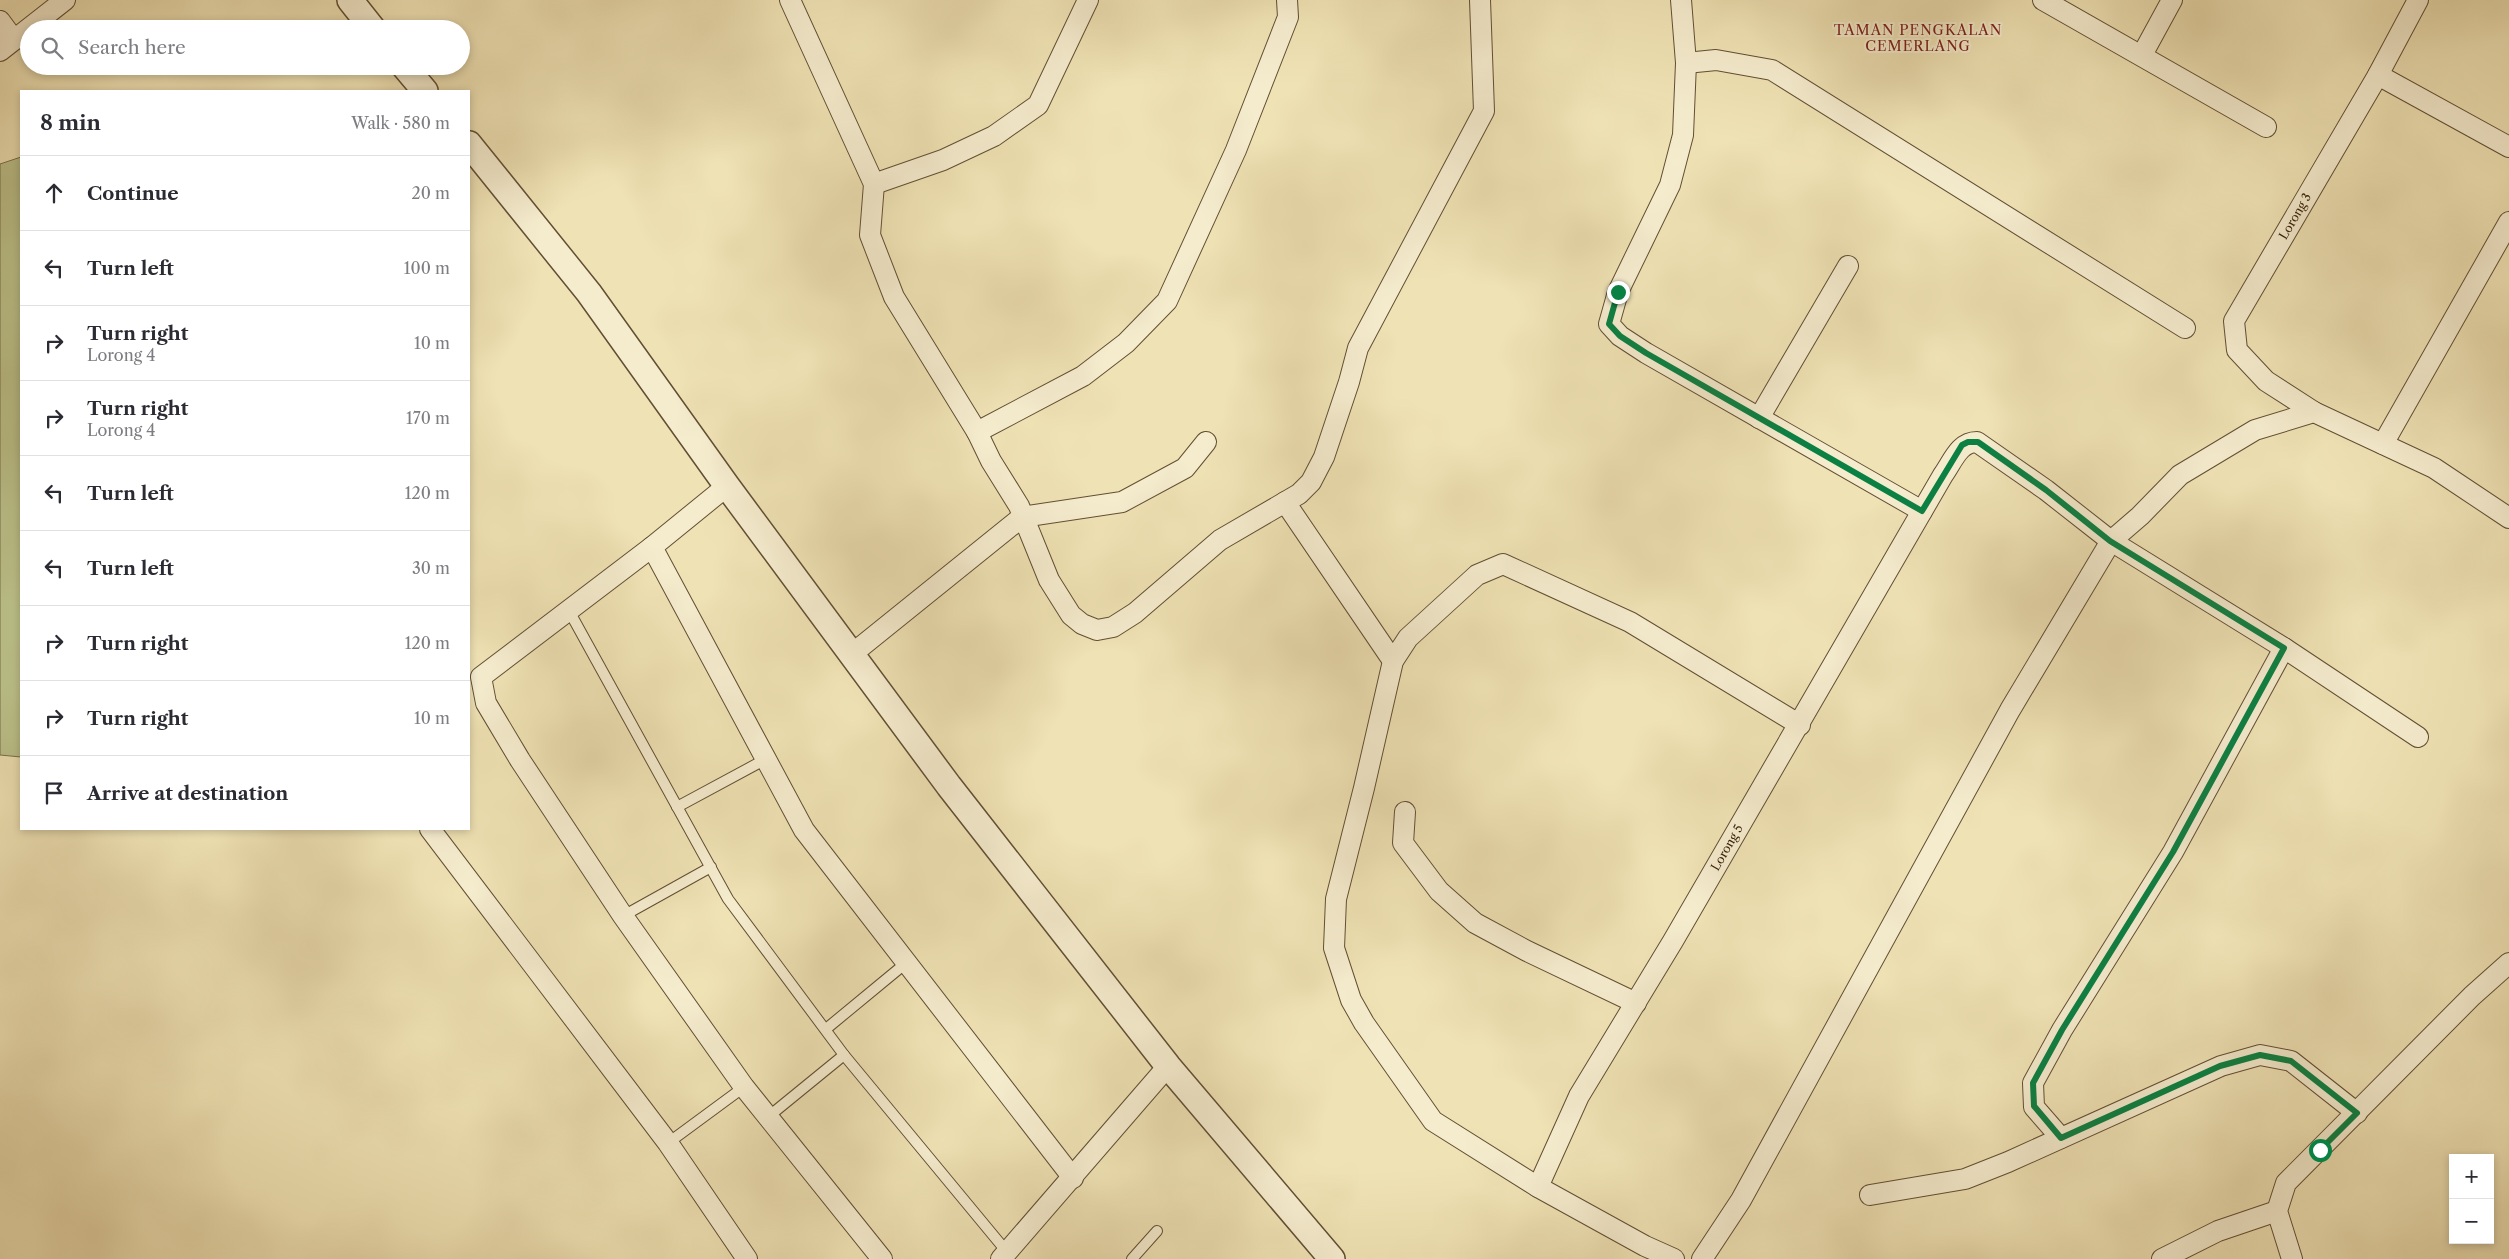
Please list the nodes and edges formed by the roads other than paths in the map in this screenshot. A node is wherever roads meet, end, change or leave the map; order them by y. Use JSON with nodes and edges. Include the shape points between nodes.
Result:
{"nodes":[{"id":1,"x":65,"y":0,"type":"edge"},
{"id":2,"x":350,"y":0,"type":"edge"},
{"id":3,"x":790,"y":0,"type":"edge"},
{"id":4,"x":1088,"y":0,"type":"edge"},
{"id":5,"x":1287,"y":0,"type":"edge"},
{"id":6,"x":1480,"y":0,"type":"edge"},
{"id":7,"x":1681,"y":0,"type":"edge"},
{"id":8,"x":2043,"y":0,"type":"edge"},
{"id":9,"x":2172,"y":0,"type":"edge"},
{"id":10,"x":2418,"y":0,"type":"edge"},
{"id":11,"x":39,"y":20,"type":"edge"},
{"id":12,"x":366,"y":20,"type":"edge"},
{"id":13,"x":0,"y":22,"type":"edge"},
{"id":14,"x":20,"y":35,"type":"edge"},
{"id":15,"x":7,"y":45,"type":"edge"},
{"id":16,"x":2142,"y":55,"type":"junction"},
{"id":17,"x":1686,"y":63,"type":"junction"},
{"id":18,"x":412,"y":75,"type":"edge"},
{"id":19,"x":2378,"y":75,"type":"junction"},
{"id":20,"x":424,"y":90,"type":"edge"},
{"id":21,"x":2266,"y":127,"type":"dead end"},
{"id":22,"x":470,"y":145,"type":"edge"},
{"id":23,"x":2509,"y":147,"type":"edge"},
{"id":24,"x":874,"y":184,"type":"junction"},
{"id":25,"x":2509,"y":222,"type":"edge"},
{"id":26,"x":1848,"y":266,"type":"dead end"},
{"id":27,"x":2185,"y":328,"type":"dead end"},
{"id":28,"x":2314,"y":412,"type":"junction"},
{"id":29,"x":1760,"y":418,"type":"junction"},
{"id":30,"x":977,"y":432,"type":"junction"},
{"id":31,"x":1206,"y":442,"type":"dead end"},
{"id":32,"x":2383,"y":444,"type":"junction"},
{"id":33,"x":727,"y":486,"type":"junction"},
{"id":34,"x":1285,"y":502,"type":"junction"},
{"id":35,"x":1922,"y":511,"type":"junction"},
{"id":36,"x":1022,"y":517,"type":"junction"},
{"id":37,"x":2509,"y":518,"type":"edge"},
{"id":38,"x":2110,"y":541,"type":"junction"},
{"id":39,"x":652,"y":547,"type":"junction"},
{"id":40,"x":568,"y":609,"type":"junction"},
{"id":41,"x":2284,"y":648,"type":"junction"},
{"id":42,"x":852,"y":654,"type":"junction"},
{"id":43,"x":1393,"y":660,"type":"junction"},
{"id":44,"x":475,"y":682,"type":"edge"},
{"id":45,"x":1800,"y":725,"type":"junction"},
{"id":46,"x":2418,"y":738,"type":"dead end"},
{"id":47,"x":766,"y":759,"type":"junction"},
{"id":48,"x":677,"y":807,"type":"junction"},
{"id":49,"x":1405,"y":812,"type":"dead end"},
{"id":50,"x":431,"y":830,"type":"edge"},
{"id":51,"x":711,"y":867,"type":"junction"},
{"id":52,"x":623,"y":916,"type":"junction"},
{"id":53,"x":906,"y":963,"type":"junction"},
{"id":54,"x":2509,"y":963,"type":"edge"},
{"id":55,"x":1636,"y":1003,"type":"junction"},
{"id":56,"x":826,"y":1029,"type":"junction"},
{"id":57,"x":844,"y":1055,"type":"junction"},
{"id":58,"x":1168,"y":1066,"type":"junction"},
{"id":59,"x":744,"y":1086,"type":"junction"},
{"id":60,"x":2357,"y":1113,"type":"junction"},
{"id":61,"x":768,"y":1117,"type":"junction"},
{"id":62,"x":2061,"y":1138,"type":"junction"},
{"id":63,"x":668,"y":1143,"type":"junction"},
{"id":64,"x":1073,"y":1178,"type":"junction"},
{"id":65,"x":1538,"y":1187,"type":"junction"},
{"id":66,"x":1870,"y":1195,"type":"dead end"},
{"id":67,"x":2277,"y":1211,"type":"junction"},
{"id":68,"x":1157,"y":1231,"type":"dead end"},
{"id":69,"x":1004,"y":1256,"type":"edge"},
{"id":70,"x":747,"y":1259,"type":"edge"},
{"id":71,"x":882,"y":1259,"type":"edge"},
{"id":72,"x":1132,"y":1259,"type":"edge"},
{"id":73,"x":1332,"y":1259,"type":"edge"},
{"id":74,"x":1674,"y":1259,"type":"edge"},
{"id":75,"x":1702,"y":1259,"type":"edge"},
{"id":76,"x":2162,"y":1259,"type":"edge"},
{"id":77,"x":2292,"y":1259,"type":"edge"}],
"edges":[{"from":1,"to":11,"type":"street"},
{"from":2,"to":12,"type":"street"},
{"from":3,"to":24,"type":"street"},
{"from":4,"to":24,"type":"street","via":[[1038,105],[994,136],[943,160]]},
{"from":5,"to":30,"type":"street","via":[[1288,17],[1236,150],[1167,301],[1126,343],[1083,376]]},
{"from":6,"to":34,"type":"street","via":[[1484,111],[1358,348],[1343,401],[1316,474],[1299,494]]},
{"from":7,"to":17,"type":"street"},
{"from":8,"to":16,"type":"street"},
{"from":9,"to":16,"type":"street"},
{"from":10,"to":19,"type":"street","name":"Lorong 3"},
{"from":13,"to":15,"type":"street"},
{"from":14,"to":15,"type":"street"},
{"from":16,"to":21,"type":"street"},
{"from":17,"to":27,"type":"street","via":[[1716,60],[1772,70]]},
{"from":17,"to":29,"type":"street","via":[[1683,135],[1670,185],[1618,292],[1609,324],[1620,336],[1646,353]]},
{"from":18,"to":20,"type":"street"},
{"from":19,"to":23,"type":"street"},
{"from":19,"to":28,"type":"street","name":"Lorong 3","via":[[2234,321],[2237,350],[2266,381]]},
{"from":22,"to":33,"type":"street","via":[[589,293]]},
{"from":24,"to":30,"type":"street","via":[[870,235],[894,298]]},
{"from":25,"to":32,"type":"street"},
{"from":26,"to":29,"type":"street"},
{"from":28,"to":32,"type":"street","name":"Lorong 3"},
{"from":28,"to":38,"type":"street","via":[[2254,430],[2180,475]]},
{"from":29,"to":35,"type":"street"},
{"from":30,"to":36,"type":"street"},
{"from":31,"to":36,"type":"street","via":[[1185,468],[1122,502]]},
{"from":32,"to":37,"type":"street","name":"Lorong 3","via":[[2434,468]]},
{"from":33,"to":39,"type":"street"},
{"from":33,"to":42,"type":"street"},
{"from":34,"to":36,"type":"street","via":[[1220,540],[1136,612],[1113,627],[1098,630],[1082,624],[1071,615],[1049,580]]},
{"from":34,"to":43,"type":"street"},
{"from":35,"to":38,"type":"street","name":"Lorong 5","via":[[1962,445],[1978,442]]},
{"from":35,"to":45,"type":"street","name":"Lorong 5"},
{"from":36,"to":42,"type":"street"},
{"from":38,"to":41,"type":"street","name":"Lorong 5"},
{"from":38,"to":75,"type":"street","via":[[2010,710],[1741,1200]]},
{"from":39,"to":40,"type":"street"},
{"from":39,"to":47,"type":"street"},
{"from":40,"to":44,"type":"street"},
{"from":40,"to":48,"type":"lane"},
{"from":41,"to":46,"type":"street","name":"Lorong 5"},
{"from":41,"to":62,"type":"street","via":[[2173,852],[2062,1030],[2033,1083],[2034,1106]]},
{"from":42,"to":58,"type":"street","via":[[949,786]]},
{"from":43,"to":45,"type":"street","via":[[1408,638],[1477,575],[1502,564],[1630,622]]},
{"from":43,"to":65,"type":"street","via":[[1336,899],[1334,948],[1350,1000],[1433,1121]]},
{"from":44,"to":52,"type":"street","via":[[520,760]]},
{"from":45,"to":55,"type":"street","name":"Lorong 5"},
{"from":47,"to":48,"type":"lane"},
{"from":47,"to":53,"type":"street","via":[[804,830]]},
{"from":48,"to":51,"type":"lane"},
{"from":49,"to":55,"type":"street","via":[[1403,843],[1439,891],[1475,923]]},
{"from":50,"to":63,"type":"street"},
{"from":51,"to":52,"type":"lane"},
{"from":51,"to":56,"type":"lane","via":[[728,899]]},
{"from":52,"to":59,"type":"street"},
{"from":53,"to":56,"type":"lane"},
{"from":53,"to":64,"type":"street"},
{"from":54,"to":60,"type":"street","via":[[2472,996]]},
{"from":55,"to":65,"type":"street","name":"Lorong 5","via":[[1579,1096]]},
{"from":56,"to":57,"type":"lane"},
{"from":57,"to":61,"type":"lane"},
{"from":57,"to":69,"type":"lane"},
{"from":58,"to":64,"type":"street"},
{"from":58,"to":73,"type":"street"},
{"from":59,"to":61,"type":"street"},
{"from":59,"to":63,"type":"lane"},
{"from":60,"to":62,"type":"street","via":[[2291,1061],[2260,1055],[2220,1066]]},
{"from":60,"to":67,"type":"street","via":[[2286,1183]]},
{"from":61,"to":71,"type":"street"},
{"from":62,"to":66,"type":"street","via":[[1965,1179]]},
{"from":63,"to":70,"type":"street"},
{"from":64,"to":69,"type":"street"},
{"from":65,"to":74,"type":"street"},
{"from":67,"to":76,"type":"street","via":[[2218,1231]]},
{"from":67,"to":77,"type":"street"},
{"from":68,"to":72,"type":"lane"}]}
